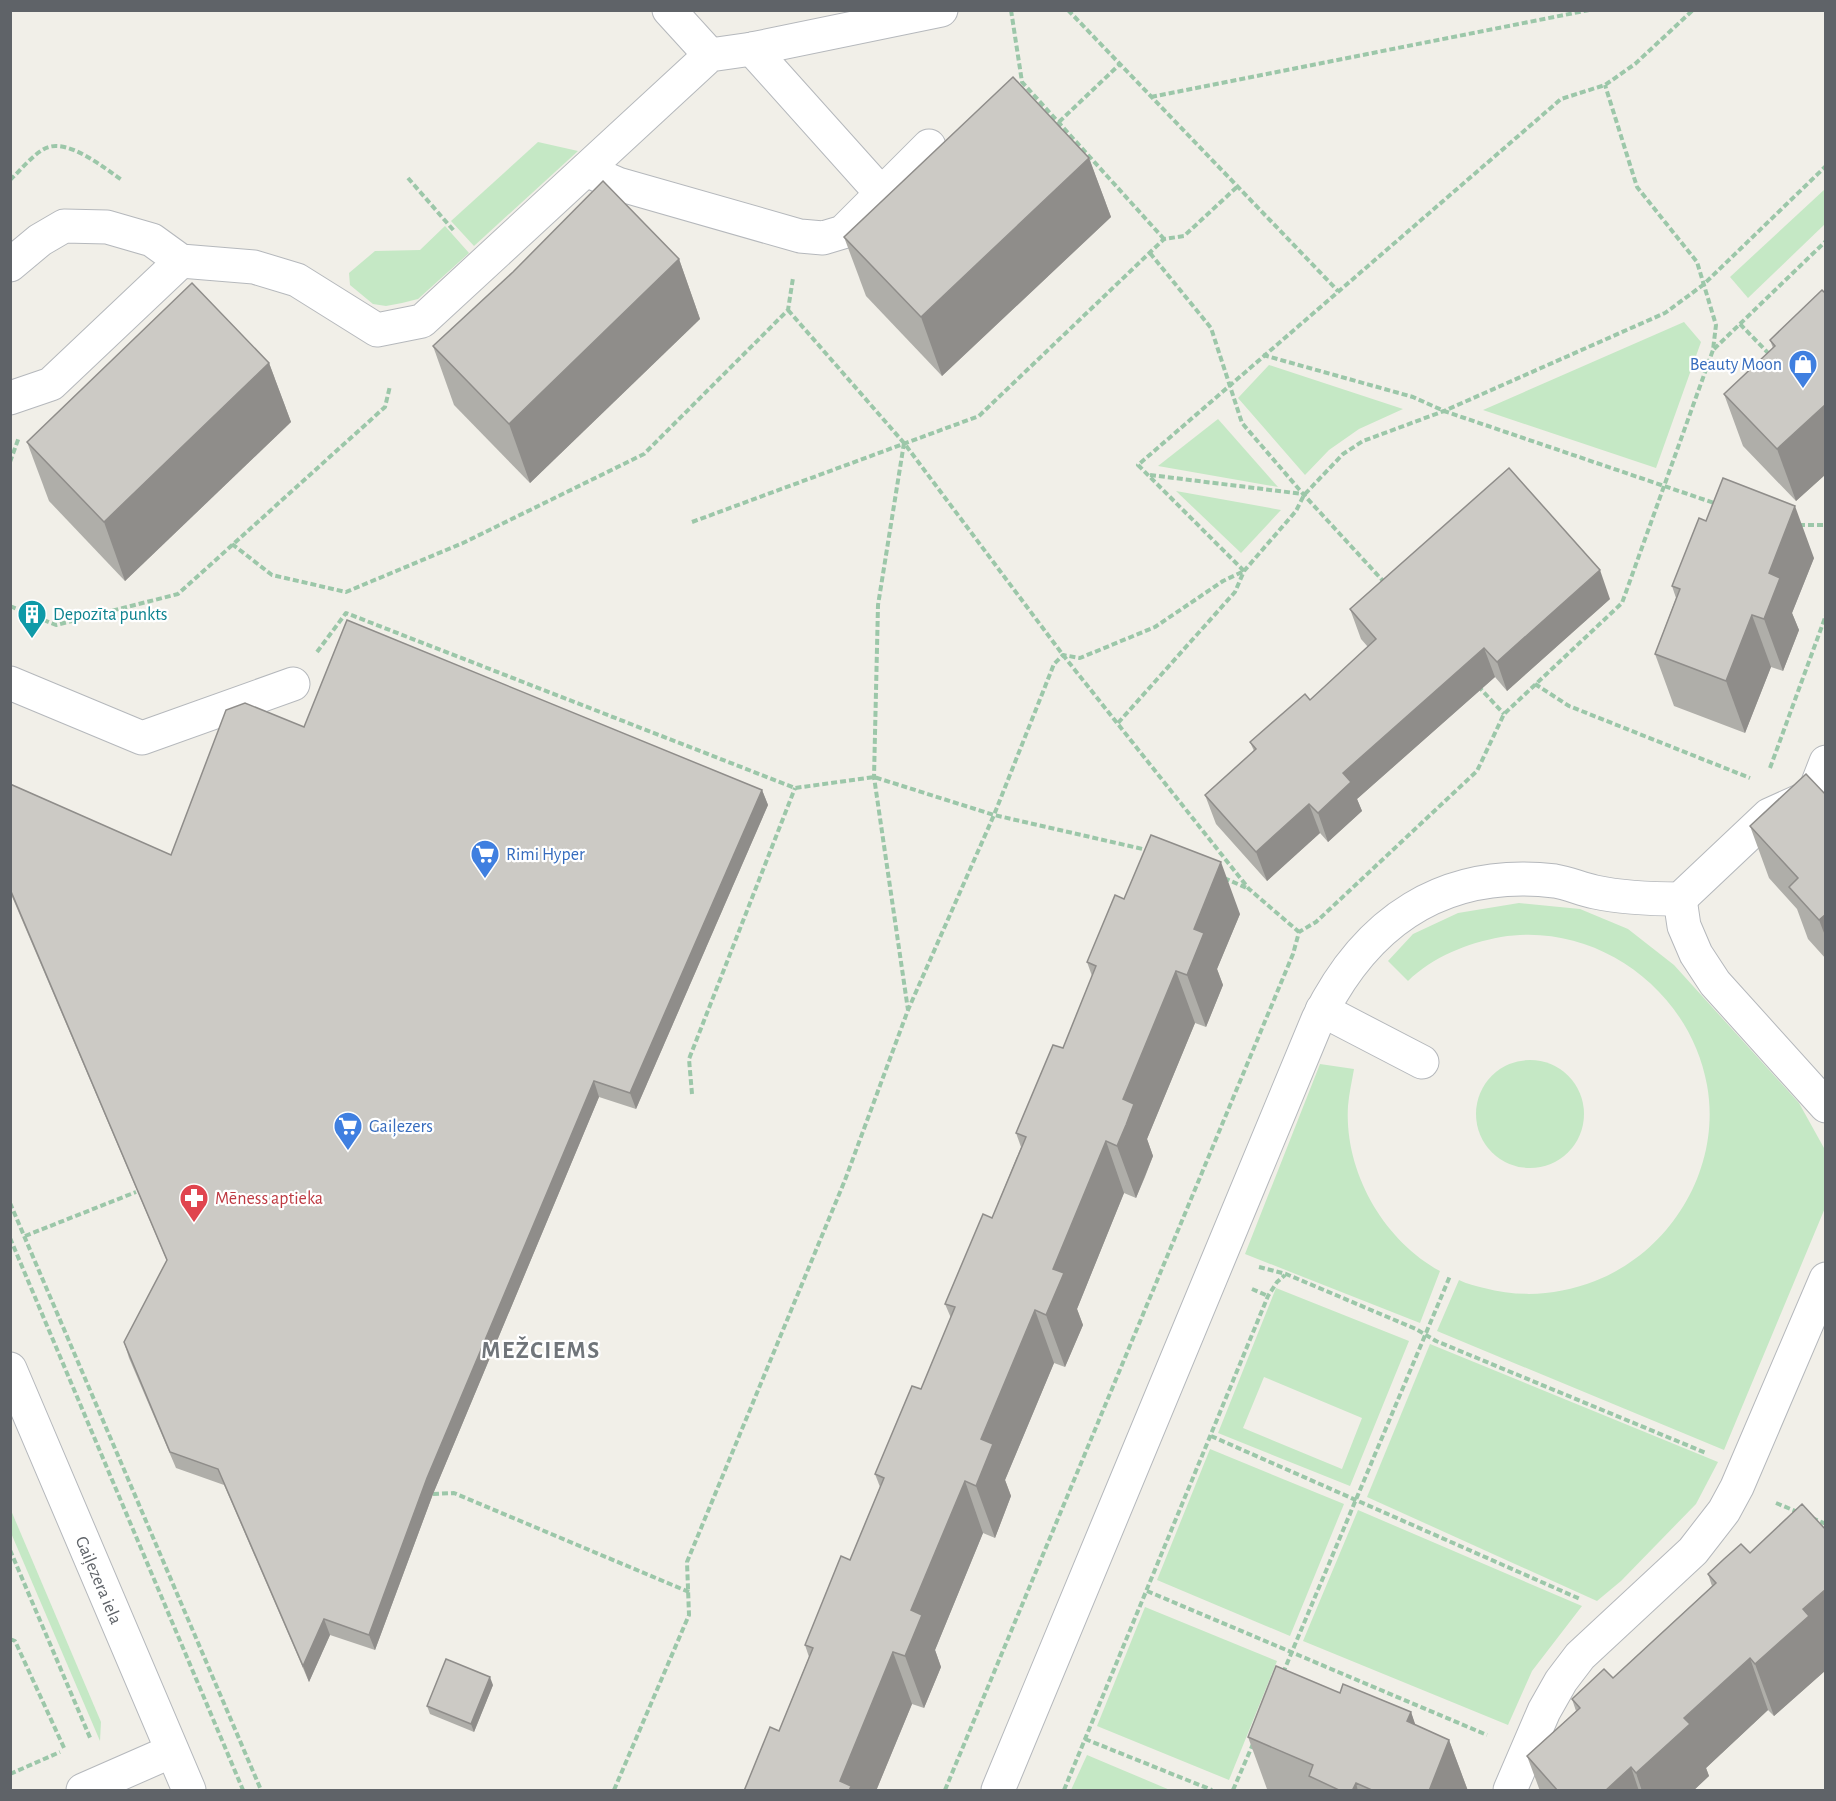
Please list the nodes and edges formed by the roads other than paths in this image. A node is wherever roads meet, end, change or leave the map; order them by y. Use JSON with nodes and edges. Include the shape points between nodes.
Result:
{"nodes":[{"id":1,"x":669,"y":10,"type":"edge"},
{"id":2,"x":941,"y":10,"type":"edge"},
{"id":3,"x":752,"y":50,"type":"junction"},
{"id":4,"x":710,"y":55,"type":"junction"},
{"id":5,"x":929,"y":146,"type":"dead end"},
{"id":6,"x":586,"y":170,"type":"junction"},
{"id":7,"x":882,"y":194,"type":"junction"},
{"id":8,"x":181,"y":261,"type":"junction"},
{"id":9,"x":10,"y":265,"type":"edge"},
{"id":10,"x":16,"y":412,"type":"edge"},
{"id":11,"x":10,"y":683,"type":"edge"},
{"id":12,"x":293,"y":684,"type":"road end"},
{"id":13,"x":1826,"y":762,"type":"edge"},
{"id":14,"x":1680,"y":899,"type":"junction"},
{"id":15,"x":1322,"y":1010,"type":"junction"},
{"id":16,"x":1422,"y":1062,"type":"dead end"},
{"id":17,"x":1826,"y":1106,"type":"edge"},
{"id":18,"x":1826,"y":1279,"type":"edge"},
{"id":19,"x":10,"y":1369,"type":"edge"},
{"id":20,"x":172,"y":1751,"type":"junction"},
{"id":21,"x":96,"y":1785,"type":"edge"},
{"id":22,"x":189,"y":1791,"type":"edge"},
{"id":23,"x":998,"y":1791,"type":"edge"},
{"id":24,"x":1510,"y":1791,"type":"edge"}],
"edges":[{"from":1,"to":4,"type":"street"},
{"from":2,"to":3,"type":"street"},
{"from":3,"to":4,"type":"street"},
{"from":3,"to":7,"type":"street"},
{"from":4,"to":6,"type":"street"},
{"from":5,"to":7,"type":"street"},
{"from":6,"to":7,"type":"street","via":[[618,184],[800,236],[823,238],[843,232]]},
{"from":6,"to":8,"type":"street","via":[[422,321],[378,330],[297,280],[254,267]]},
{"from":8,"to":9,"type":"street","via":[[152,240],[107,227],[64,226]]},
{"from":8,"to":10,"type":"street"},
{"from":11,"to":12,"type":"street","via":[[142,738]]},
{"from":13,"to":14,"type":"street","via":[[1814,793],[1769,815]]},
{"from":14,"to":15,"type":"street","via":[[1639,898],[1517,878],[1447,891],[1414,907],[1383,930],[1354,959]]},
{"from":14,"to":17,"type":"street","via":[[1684,926],[1715,983]]},
{"from":15,"to":16,"type":"street"},
{"from":15,"to":23,"type":"street"},
{"from":18,"to":24,"type":"street","via":[[1720,1518],[1694,1551],[1581,1656],[1561,1681]]},
{"from":19,"to":20,"type":"street","name":"Gaiļezera iela"},
{"from":20,"to":21,"type":"street"},
{"from":20,"to":22,"type":"street","name":"Gaiļezera iela"}]}
